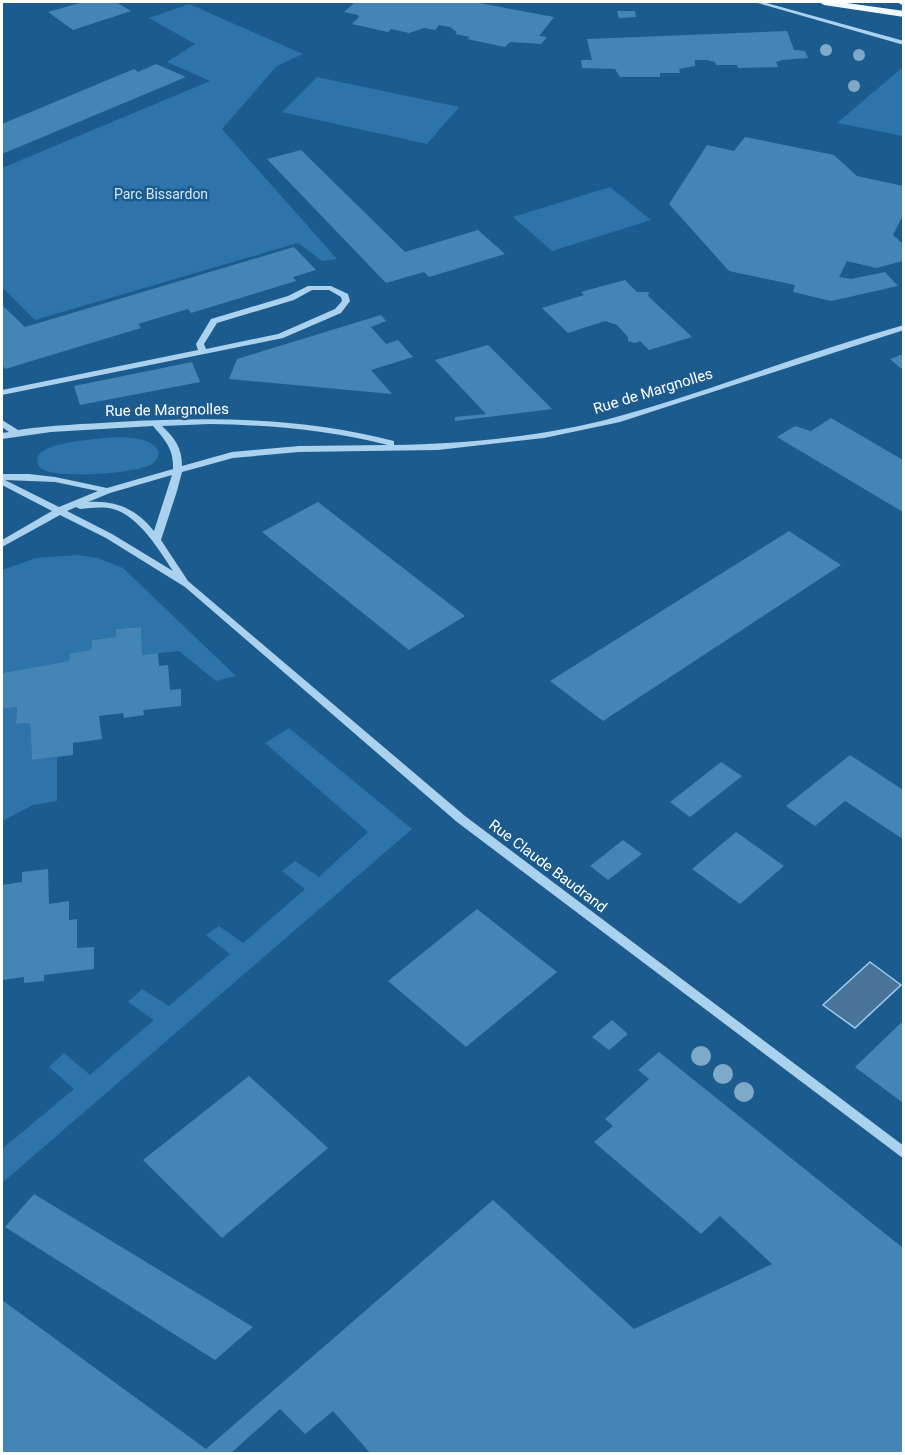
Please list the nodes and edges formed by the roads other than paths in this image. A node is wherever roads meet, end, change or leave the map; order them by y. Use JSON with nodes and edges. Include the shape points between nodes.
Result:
{"nodes":[{"id":1,"x":757,"y":2,"type":"edge"},
{"id":2,"x":824,"y":2,"type":"edge"},
{"id":3,"x":903,"y":14,"type":"edge"},
{"id":4,"x":903,"y":43,"type":"edge"},
{"id":5,"x":903,"y":327,"type":"edge"},
{"id":6,"x":202,"y":351,"type":"junction"},
{"id":7,"x":2,"y":393,"type":"edge"},
{"id":8,"x":2,"y":423,"type":"edge"},
{"id":9,"x":153,"y":423,"type":"junction"},
{"id":10,"x":16,"y":433,"type":"junction"},
{"id":11,"x":2,"y":436,"type":"edge"},
{"id":12,"x":403,"y":447,"type":"junction"},
{"id":13,"x":179,"y":470,"type":"junction"},
{"id":14,"x":2,"y":477,"type":"edge"},
{"id":15,"x":2,"y":482,"type":"edge"},
{"id":16,"x":107,"y":491,"type":"junction"},
{"id":17,"x":61,"y":510,"type":"junction"},
{"id":18,"x":156,"y":542,"type":"junction"},
{"id":19,"x":2,"y":544,"type":"edge"},
{"id":20,"x":188,"y":585,"type":"junction"},
{"id":21,"x":903,"y":1154,"type":"edge"}],
"edges":[{"from":1,"to":4,"type":"street"},
{"from":2,"to":3,"type":"main road"},
{"from":5,"to":12,"type":"street","name":"Rue de Margnolles","via":[[617,420],[486,444]]},
{"from":6,"to":6,"type":"street","via":[[283,334],[338,312],[346,302],[345,296],[331,288],[311,288],[291,298],[214,321],[200,344]]},
{"from":6,"to":7,"type":"street"},
{"from":8,"to":10,"type":"street"},
{"from":9,"to":10,"type":"street","name":"Rue de Margnolles"},
{"from":9,"to":12,"type":"street","name":"Rue de Margnolles","via":[[222,422],[312,428],[367,436]]},
{"from":9,"to":13,"type":"street","via":[[172,442]]},
{"from":10,"to":11,"type":"street","name":"Rue de Margnolles"},
{"from":12,"to":13,"type":"street","name":"Rue de Margnolles","via":[[242,454]]},
{"from":13,"to":16,"type":"street","name":"Rue de Margnolles"},
{"from":13,"to":18,"type":"street"},
{"from":14,"to":16,"type":"street","via":[[33,475]]},
{"from":15,"to":17,"type":"street"},
{"from":16,"to":17,"type":"street","name":"Rue de Margnolles"},
{"from":17,"to":18,"type":"street","name":"Rue Claude Baudrand","via":[[116,506],[143,524]]},
{"from":17,"to":19,"type":"street"},
{"from":17,"to":20,"type":"street","name":"Rue Claude Baudrand"},
{"from":18,"to":20,"type":"street","name":"Rue Claude Baudrand"},
{"from":20,"to":21,"type":"street","name":"Rue Claude Baudrand","via":[[461,819]]}]}
